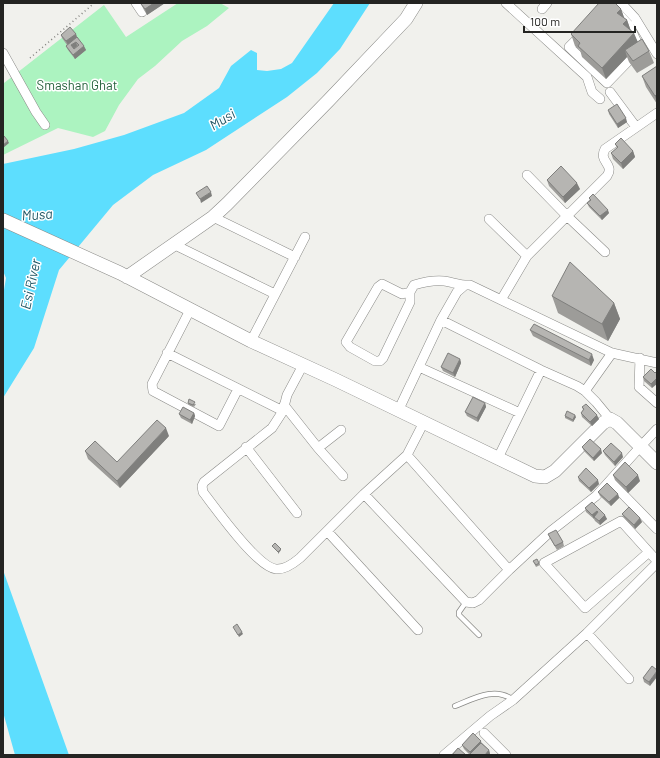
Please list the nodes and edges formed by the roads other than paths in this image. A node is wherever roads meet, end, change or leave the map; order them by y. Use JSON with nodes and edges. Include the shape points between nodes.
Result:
{"nodes":[{"id":1,"x":136,"y":3,"type":"edge"},
{"id":2,"x":416,"y":3,"type":"edge"},
{"id":3,"x":506,"y":3,"type":"edge"},
{"id":4,"x":614,"y":6,"type":"edge"},
{"id":5,"x":142,"y":12,"type":"edge"},
{"id":6,"x":589,"y":26,"type":"edge"},
{"id":7,"x":3,"y":53,"type":"edge"},
{"id":8,"x":657,"y":54,"type":"edge"},
{"id":9,"x":610,"y":92,"type":"dead end"},
{"id":10,"x":600,"y":98,"type":"dead end"},
{"id":11,"x":657,"y":113,"type":"edge"},
{"id":12,"x":45,"y":125,"type":"dead end"},
{"id":13,"x":636,"y":127,"type":"junction"},
{"id":14,"x":527,"y":175,"type":"dead end"},
{"id":15,"x":567,"y":216,"type":"junction"},
{"id":16,"x":213,"y":217,"type":"junction"},
{"id":17,"x":489,"y":219,"type":"dead end"},
{"id":18,"x":3,"y":220,"type":"edge"},
{"id":19,"x":305,"y":237,"type":"dead end"},
{"id":20,"x":173,"y":244,"type":"junction"},
{"id":21,"x":605,"y":252,"type":"dead end"},
{"id":22,"x":295,"y":256,"type":"junction"},
{"id":23,"x":527,"y":256,"type":"junction"},
{"id":24,"x":123,"y":275,"type":"junction"},
{"id":25,"x":464,"y":286,"type":"junction"},
{"id":26,"x":410,"y":292,"type":"junction"},
{"id":27,"x":275,"y":294,"type":"junction"},
{"id":28,"x":501,"y":300,"type":"junction"},
{"id":29,"x":190,"y":310,"type":"junction"},
{"id":30,"x":441,"y":320,"type":"junction"},
{"id":31,"x":251,"y":341,"type":"junction"},
{"id":32,"x":167,"y":353,"type":"junction"},
{"id":33,"x":612,"y":353,"type":"junction"},
{"id":34,"x":640,"y":358,"type":"junction"},
{"id":35,"x":657,"y":363,"type":"edge"},
{"id":36,"x":303,"y":365,"type":"junction"},
{"id":37,"x":419,"y":367,"type":"junction"},
{"id":38,"x":541,"y":370,"type":"junction"},
{"id":39,"x":238,"y":389,"type":"junction"},
{"id":40,"x":585,"y":391,"type":"junction"},
{"id":41,"x":657,"y":403,"type":"edge"},
{"id":42,"x":284,"y":408,"type":"junction"},
{"id":43,"x":399,"y":410,"type":"junction"},
{"id":44,"x":520,"y":413,"type":"junction"},
{"id":45,"x":610,"y":419,"type":"junction"},
{"id":46,"x":424,"y":422,"type":"junction"},
{"id":47,"x":657,"y":429,"type":"edge"},
{"id":48,"x":341,"y":430,"type":"dead end"},
{"id":49,"x":640,"y":447,"type":"junction"},
{"id":50,"x":246,"y":448,"type":"junction"},
{"id":51,"x":318,"y":448,"type":"junction"},
{"id":52,"x":408,"y":455,"type":"junction"},
{"id":53,"x":498,"y":458,"type":"junction"},
{"id":54,"x":657,"y":463,"type":"edge"},
{"id":55,"x":343,"y":476,"type":"dead end"},
{"id":56,"x":610,"y":482,"type":"junction"},
{"id":57,"x":364,"y":494,"type":"junction"},
{"id":58,"x":297,"y":513,"type":"dead end"},
{"id":59,"x":657,"y":530,"type":"edge"},
{"id":60,"x":327,"y":531,"type":"junction"},
{"id":61,"x":649,"y":552,"type":"junction"},
{"id":62,"x":657,"y":562,"type":"edge"},
{"id":63,"x":509,"y":570,"type":"junction"},
{"id":64,"x":466,"y":602,"type":"junction"},
{"id":65,"x":418,"y":630,"type":"dead end"},
{"id":66,"x":587,"y":633,"type":"junction"},
{"id":67,"x":479,"y":635,"type":"dead end"},
{"id":68,"x":628,"y":679,"type":"dead end"},
{"id":69,"x":513,"y":700,"type":"junction"},
{"id":70,"x":455,"y":706,"type":"dead end"},
{"id":71,"x":484,"y":733,"type":"dead end"},
{"id":72,"x":444,"y":755,"type":"edge"},
{"id":73,"x":506,"y":755,"type":"edge"}],
"edges":[{"from":1,"to":5,"type":"street"},
{"from":2,"to":16,"type":"street","via":[[406,19]]},
{"from":3,"to":10,"type":"street","via":[[587,77],[592,92]]},
{"from":4,"to":6,"type":"street","via":[[629,25],[640,49],[607,83],[570,47]]},
{"from":4,"to":8,"type":"street","via":[[635,18]]},
{"from":7,"to":12,"type":"street"},
{"from":9,"to":13,"type":"street"},
{"from":11,"to":13,"type":"street"},
{"from":13,"to":15,"type":"street","via":[[605,149],[602,154],[610,172]]},
{"from":14,"to":15,"type":"street"},
{"from":15,"to":21,"type":"street"},
{"from":15,"to":23,"type":"street"},
{"from":16,"to":20,"type":"street"},
{"from":16,"to":22,"type":"street"},
{"from":17,"to":23,"type":"street"},
{"from":18,"to":24,"type":"street"},
{"from":19,"to":22,"type":"street"},
{"from":20,"to":24,"type":"street"},
{"from":20,"to":27,"type":"street"},
{"from":22,"to":27,"type":"street"},
{"from":23,"to":28,"type":"street"},
{"from":24,"to":29,"type":"street"},
{"from":25,"to":26,"type":"street","via":[[443,281],[425,282],[414,285]]},
{"from":25,"to":28,"type":"street","via":[[470,285]]},
{"from":25,"to":30,"type":"street","via":[[457,292]]},
{"from":26,"to":26,"type":"street","via":[[402,294],[382,284],[378,286],[346,342],[350,347],[375,362],[384,358],[410,302]]},
{"from":27,"to":31,"type":"street"},
{"from":28,"to":33,"type":"street"},
{"from":29,"to":31,"type":"street"},
{"from":29,"to":32,"type":"street"},
{"from":30,"to":37,"type":"street"},
{"from":30,"to":38,"type":"street"},
{"from":31,"to":36,"type":"street"},
{"from":32,"to":39,"type":"street"},
{"from":32,"to":39,"type":"street","via":[[152,384],[153,391],[219,426]]},
{"from":33,"to":34,"type":"street"},
{"from":33,"to":40,"type":"street"},
{"from":34,"to":35,"type":"street"},
{"from":34,"to":41,"type":"street","via":[[639,387]]},
{"from":36,"to":42,"type":"street","via":[[287,395]]},
{"from":36,"to":43,"type":"street"},
{"from":37,"to":43,"type":"street"},
{"from":37,"to":44,"type":"street"},
{"from":38,"to":40,"type":"street"},
{"from":38,"to":44,"type":"street"},
{"from":39,"to":42,"type":"street"},
{"from":40,"to":45,"type":"street"},
{"from":42,"to":50,"type":"street","via":[[272,428]]},
{"from":42,"to":51,"type":"street"},
{"from":43,"to":46,"type":"street"},
{"from":44,"to":53,"type":"street"},
{"from":45,"to":49,"type":"street"},
{"from":45,"to":53,"type":"street","via":[[555,472],[545,477],[535,476]]},
{"from":46,"to":52,"type":"street"},
{"from":46,"to":53,"type":"street"},
{"from":47,"to":49,"type":"street"},
{"from":48,"to":51,"type":"street"},
{"from":49,"to":54,"type":"street"},
{"from":49,"to":56,"type":"street"},
{"from":50,"to":58,"type":"street"},
{"from":50,"to":60,"type":"street","via":[[202,486],[203,492],[252,554],[266,566],[276,569],[290,566]]},
{"from":51,"to":55,"type":"street"},
{"from":52,"to":57,"type":"street"},
{"from":52,"to":63,"type":"street"},
{"from":56,"to":59,"type":"street"},
{"from":56,"to":63,"type":"street"},
{"from":57,"to":60,"type":"street"},
{"from":57,"to":64,"type":"street"},
{"from":60,"to":65,"type":"street"},
{"from":61,"to":61,"type":"street","via":[[621,521],[544,563],[585,608]]},
{"from":61,"to":62,"type":"street"},
{"from":62,"to":66,"type":"street"},
{"from":63,"to":64,"type":"street","via":[[479,600],[473,603]]},
{"from":64,"to":67,"type":"lane","via":[[459,615]]},
{"from":66,"to":68,"type":"street"},
{"from":66,"to":69,"type":"street"},
{"from":69,"to":70,"type":"lane","via":[[495,693]]},
{"from":69,"to":72,"type":"street"},
{"from":71,"to":73,"type":"street"}]}
